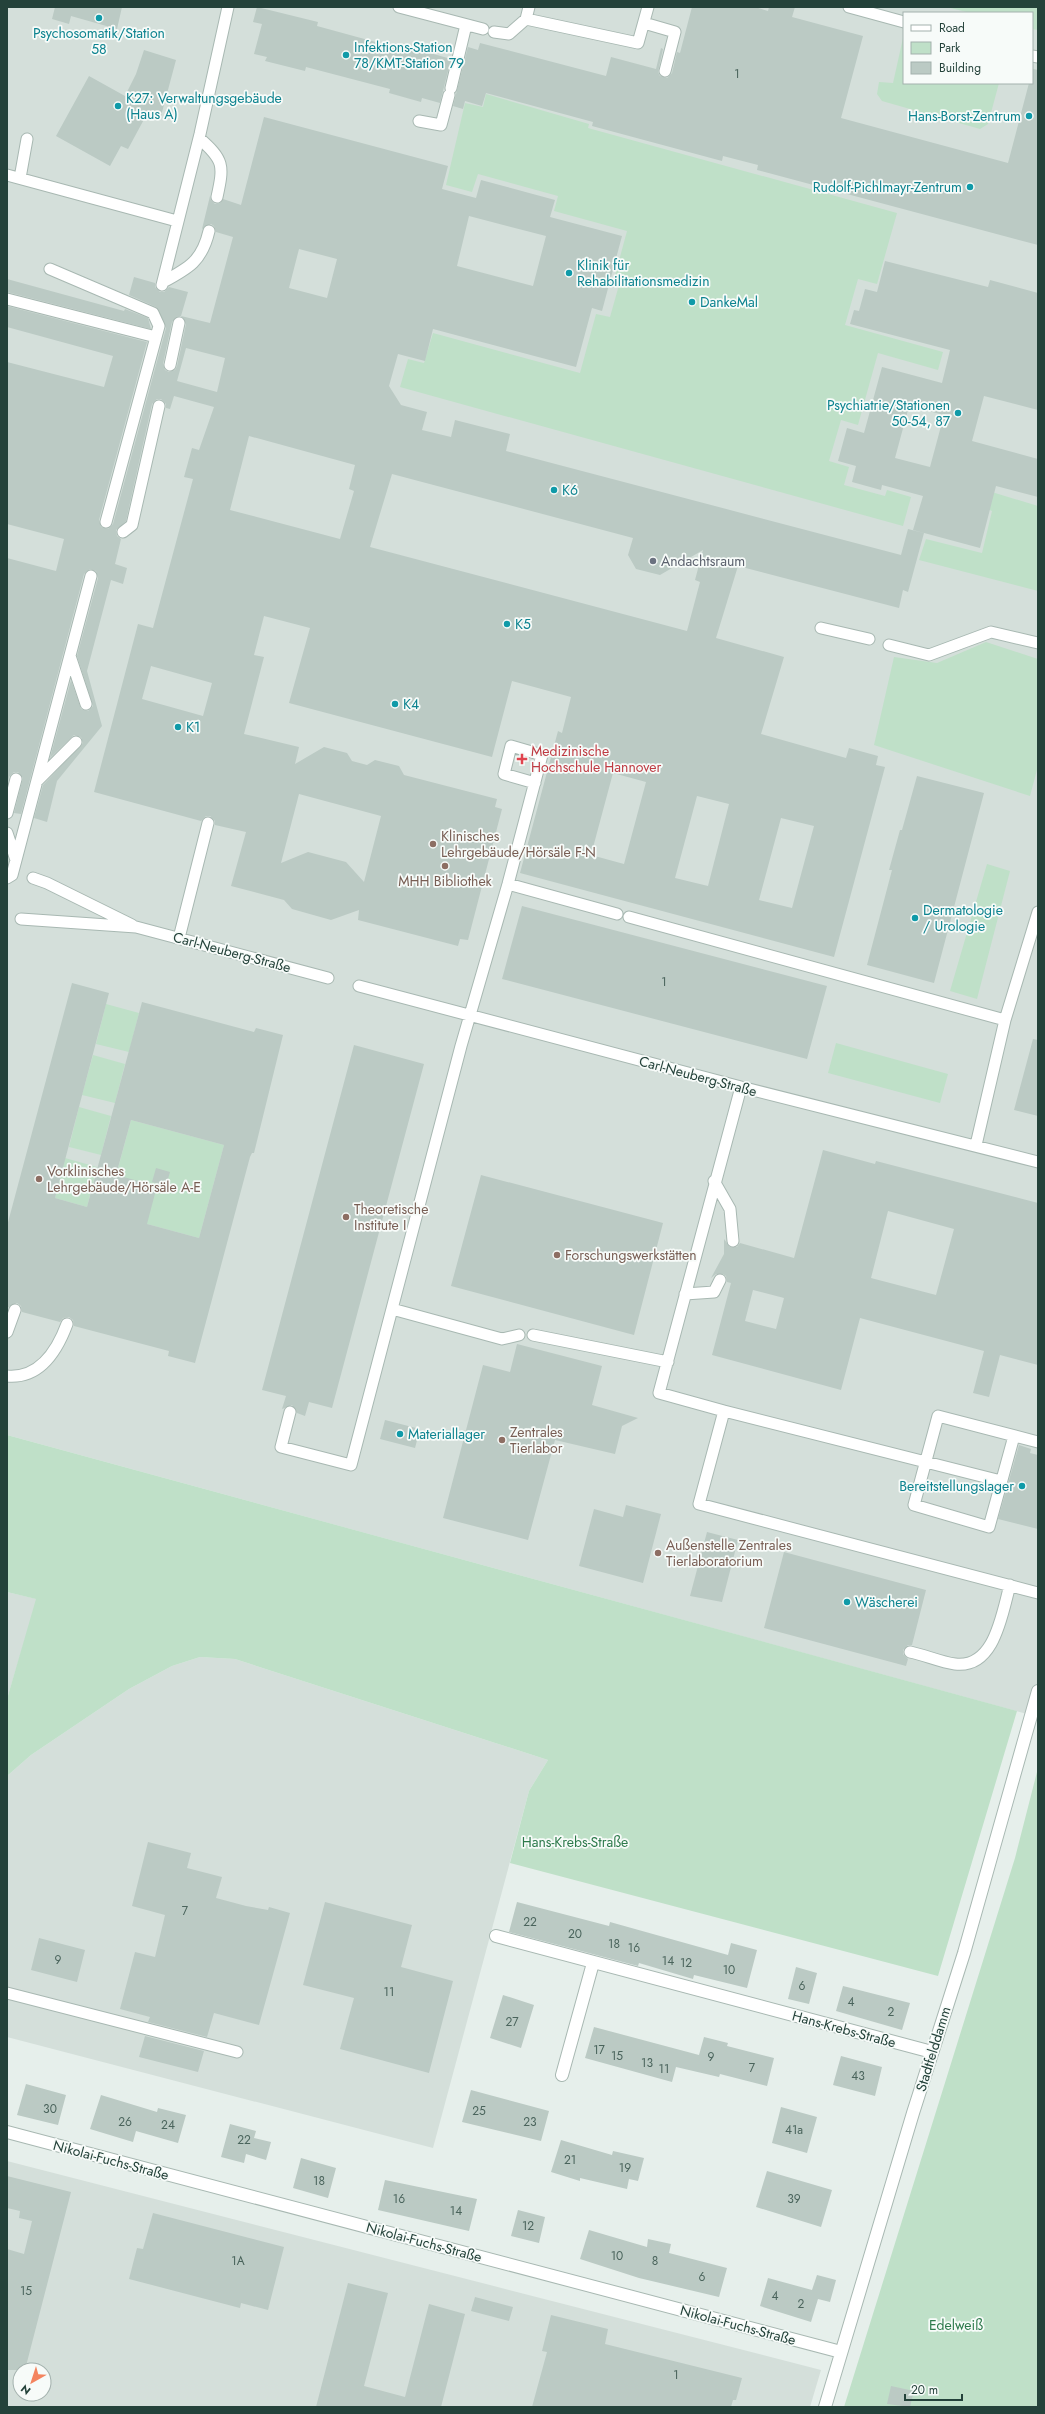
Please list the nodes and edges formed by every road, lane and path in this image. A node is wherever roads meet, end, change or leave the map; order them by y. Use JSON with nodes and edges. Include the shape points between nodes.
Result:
{"nodes":[{"id":1,"x":228,"y":7,"type":"edge"},
{"id":2,"x":399,"y":7,"type":"edge"},
{"id":3,"x":529,"y":7,"type":"edge"},
{"id":4,"x":648,"y":7,"type":"edge"},
{"id":5,"x":849,"y":7,"type":"edge"},
{"id":6,"x":526,"y":19,"type":"junction"},
{"id":7,"x":903,"y":22,"type":"edge"},
{"id":8,"x":644,"y":23,"type":"junction"},
{"id":9,"x":466,"y":25,"type":"junction"},
{"id":10,"x":483,"y":29,"type":"dead end"},
{"id":11,"x":494,"y":32,"type":"dead end"},
{"id":12,"x":665,"y":71,"type":"dead end"},
{"id":13,"x":419,"y":121,"type":"dead end"},
{"id":14,"x":199,"y":138,"type":"junction"},
{"id":15,"x":27,"y":139,"type":"dead end"},
{"id":16,"x":7,"y":175,"type":"edge"},
{"id":17,"x":20,"y":178,"type":"junction"},
{"id":18,"x":217,"y":197,"type":"dead end"},
{"id":19,"x":178,"y":221,"type":"junction"},
{"id":20,"x":209,"y":231,"type":"dead end"},
{"id":21,"x":50,"y":269,"type":"dead end"},
{"id":22,"x":7,"y":298,"type":"edge"},
{"id":23,"x":180,"y":323,"type":"dead end"},
{"id":24,"x":156,"y":336,"type":"junction"},
{"id":25,"x":170,"y":365,"type":"dead end"},
{"id":26,"x":159,"y":406,"type":"dead end"},
{"id":27,"x":106,"y":522,"type":"dead end"},
{"id":28,"x":123,"y":532,"type":"dead end"},
{"id":29,"x":91,"y":576,"type":"dead end"},
{"id":30,"x":822,"y":628,"type":"dead end"},
{"id":31,"x":868,"y":639,"type":"dead end"},
{"id":32,"x":1038,"y":643,"type":"edge"},
{"id":33,"x":889,"y":645,"type":"dead end"},
{"id":34,"x":70,"y":656,"type":"junction"},
{"id":35,"x":86,"y":704,"type":"dead end"},
{"id":36,"x":76,"y":742,"type":"dead end"},
{"id":37,"x":16,"y":779,"type":"dead end"},
{"id":38,"x":37,"y":782,"type":"junction"},
{"id":39,"x":535,"y":783,"type":"dead end"},
{"id":40,"x":7,"y":813,"type":"edge"},
{"id":41,"x":208,"y":823,"type":"dead end"},
{"id":42,"x":7,"y":833,"type":"edge"},
{"id":43,"x":16,"y":860,"type":"junction"},
{"id":44,"x":7,"y":878,"type":"edge"},
{"id":45,"x":33,"y":878,"type":"dead end"},
{"id":46,"x":508,"y":884,"type":"junction"},
{"id":47,"x":1038,"y":912,"type":"edge"},
{"id":48,"x":618,"y":914,"type":"dead end"},
{"id":49,"x":629,"y":917,"type":"dead end"},
{"id":50,"x":21,"y":919,"type":"dead end"},
{"id":51,"x":136,"y":927,"type":"junction"},
{"id":52,"x":179,"y":938,"type":"junction"},
{"id":53,"x":328,"y":978,"type":"dead end"},
{"id":54,"x":359,"y":986,"type":"dead end"},
{"id":55,"x":470,"y":1015,"type":"junction"},
{"id":56,"x":1005,"y":1020,"type":"junction"},
{"id":57,"x":741,"y":1087,"type":"junction"},
{"id":58,"x":976,"y":1145,"type":"junction"},
{"id":59,"x":1038,"y":1162,"type":"edge"},
{"id":60,"x":714,"y":1181,"type":"junction"},
{"id":61,"x":732,"y":1241,"type":"dead end"},
{"id":62,"x":720,"y":1280,"type":"dead end"},
{"id":63,"x":685,"y":1294,"type":"junction"},
{"id":64,"x":392,"y":1309,"type":"junction"},
{"id":65,"x":15,"y":1310,"type":"dead end"},
{"id":66,"x":67,"y":1324,"type":"dead end"},
{"id":67,"x":7,"y":1332,"type":"edge"},
{"id":68,"x":519,"y":1335,"type":"dead end"},
{"id":69,"x":533,"y":1335,"type":"dead end"},
{"id":70,"x":668,"y":1362,"type":"junction"},
{"id":71,"x":7,"y":1376,"type":"edge"},
{"id":72,"x":724,"y":1411,"type":"junction"},
{"id":73,"x":290,"y":1412,"type":"dead end"},
{"id":74,"x":1014,"y":1436,"type":"junction"},
{"id":75,"x":1038,"y":1442,"type":"edge"},
{"id":76,"x":926,"y":1462,"type":"junction"},
{"id":77,"x":1002,"y":1481,"type":"junction"},
{"id":78,"x":1010,"y":1585,"type":"junction"},
{"id":79,"x":1038,"y":1592,"type":"edge"},
{"id":80,"x":910,"y":1652,"type":"dead end"},
{"id":81,"x":1038,"y":1691,"type":"edge"},
{"id":82,"x":496,"y":1936,"type":"dead end"},
{"id":83,"x":593,"y":1963,"type":"junction"},
{"id":84,"x":7,"y":1993,"type":"edge"},
{"id":85,"x":237,"y":2052,"type":"dead end"},
{"id":86,"x":932,"y":2052,"type":"junction"},
{"id":87,"x":562,"y":2075,"type":"dead end"},
{"id":88,"x":7,"y":2132,"type":"edge"},
{"id":89,"x":842,"y":2352,"type":"junction"},
{"id":90,"x":825,"y":2407,"type":"edge"}],
"edges":[{"from":1,"to":14,"type":"lane"},
{"from":2,"to":9,"type":"lane"},
{"from":3,"to":6,"type":"lane"},
{"from":4,"to":8,"type":"lane"},
{"from":5,"to":7,"type":"lane"},
{"from":6,"to":8,"type":"lane","via":[[638,43]]},
{"from":6,"to":11,"type":"lane","via":[[509,34]]},
{"from":8,"to":12,"type":"lane","via":[[675,32]]},
{"from":9,"to":10,"type":"lane"},
{"from":9,"to":13,"type":"lane","via":[[441,125]]},
{"from":14,"to":18,"type":"lane","via":[[216,153],[222,171]]},
{"from":14,"to":19,"type":"lane"},
{"from":15,"to":17,"type":"lane"},
{"from":16,"to":17,"type":"lane"},
{"from":17,"to":19,"type":"lane"},
{"from":19,"to":20,"type":"lane","via":[[162,284],[190,268],[205,248]]},
{"from":21,"to":24,"type":"lane","via":[[153,313],[159,326]]},
{"from":22,"to":24,"type":"lane"},
{"from":23,"to":25,"type":"lane"},
{"from":24,"to":27,"type":"lane"},
{"from":26,"to":28,"type":"lane","via":[[132,525]]},
{"from":29,"to":34,"type":"lane"},
{"from":30,"to":31,"type":"lane"},
{"from":32,"to":33,"type":"lane","via":[[991,632],[929,655]]},
{"from":34,"to":35,"type":"lane"},
{"from":34,"to":38,"type":"lane"},
{"from":36,"to":38,"type":"lane"},
{"from":37,"to":40,"type":"lane"},
{"from":38,"to":43,"type":"lane"},
{"from":39,"to":46,"type":"lane"},
{"from":41,"to":52,"type":"lane"},
{"from":42,"to":43,"type":"lane"},
{"from":43,"to":44,"type":"lane","via":[[12,875]]},
{"from":45,"to":51,"type":"lane","name":"Carl-Neuberg-Straße"},
{"from":46,"to":48,"type":"lane"},
{"from":46,"to":55,"type":"lane"},
{"from":47,"to":56,"type":"lane"},
{"from":49,"to":56,"type":"lane"},
{"from":50,"to":51,"type":"lane","name":"Carl-Neuberg-Straße"},
{"from":51,"to":52,"type":"lane","name":"Carl-Neuberg-Straße"},
{"from":52,"to":53,"type":"lane","name":"Carl-Neuberg-Straße"},
{"from":54,"to":55,"type":"lane","name":"Carl-Neuberg-Straße"},
{"from":55,"to":57,"type":"lane","name":"Carl-Neuberg-Straße"},
{"from":55,"to":64,"type":"lane"},
{"from":56,"to":58,"type":"lane"},
{"from":57,"to":58,"type":"lane","name":"Carl-Neuberg-Straße"},
{"from":57,"to":60,"type":"lane"},
{"from":58,"to":59,"type":"lane","name":"Carl-Neuberg-Straße"},
{"from":60,"to":61,"type":"lane","via":[[730,1209]]},
{"from":60,"to":63,"type":"lane"},
{"from":62,"to":63,"type":"lane","via":[[714,1292]]},
{"from":63,"to":70,"type":"lane"},
{"from":64,"to":68,"type":"lane","via":[[502,1339]]},
{"from":64,"to":73,"type":"lane","via":[[351,1465],[281,1447]]},
{"from":65,"to":67,"type":"lane"},
{"from":66,"to":71,"type":"lane","via":[[54,1353],[44,1364],[29,1373]]},
{"from":69,"to":70,"type":"lane"},
{"from":70,"to":72,"type":"lane","via":[[659,1394]]},
{"from":72,"to":76,"type":"lane"},
{"from":72,"to":78,"type":"lane","via":[[699,1504]]},
{"from":74,"to":75,"type":"lane"},
{"from":74,"to":76,"type":"lane","via":[[938,1416]]},
{"from":74,"to":77,"type":"lane"},
{"from":76,"to":77,"type":"lane"},
{"from":76,"to":77,"type":"lane","via":[[914,1505],[989,1527]]},
{"from":78,"to":79,"type":"lane"},
{"from":78,"to":80,"type":"lane","via":[[996,1633],[984,1655],[968,1663],[955,1664]]},
{"from":81,"to":86,"type":"street","name":"Stadtfelddamm","via":[[964,1953]]},
{"from":82,"to":83,"type":"street","name":"Hans-Krebs-Straße"},
{"from":83,"to":86,"type":"street","name":"Hans-Krebs-Straße"},
{"from":83,"to":87,"type":"street"},
{"from":84,"to":85,"type":"lane"},
{"from":86,"to":89,"type":"street","name":"Stadtfelddamm"},
{"from":88,"to":89,"type":"street","name":"Nikolai-Fuchs-Straße"},
{"from":89,"to":90,"type":"street","name":"Stadtfelddamm"}]}
